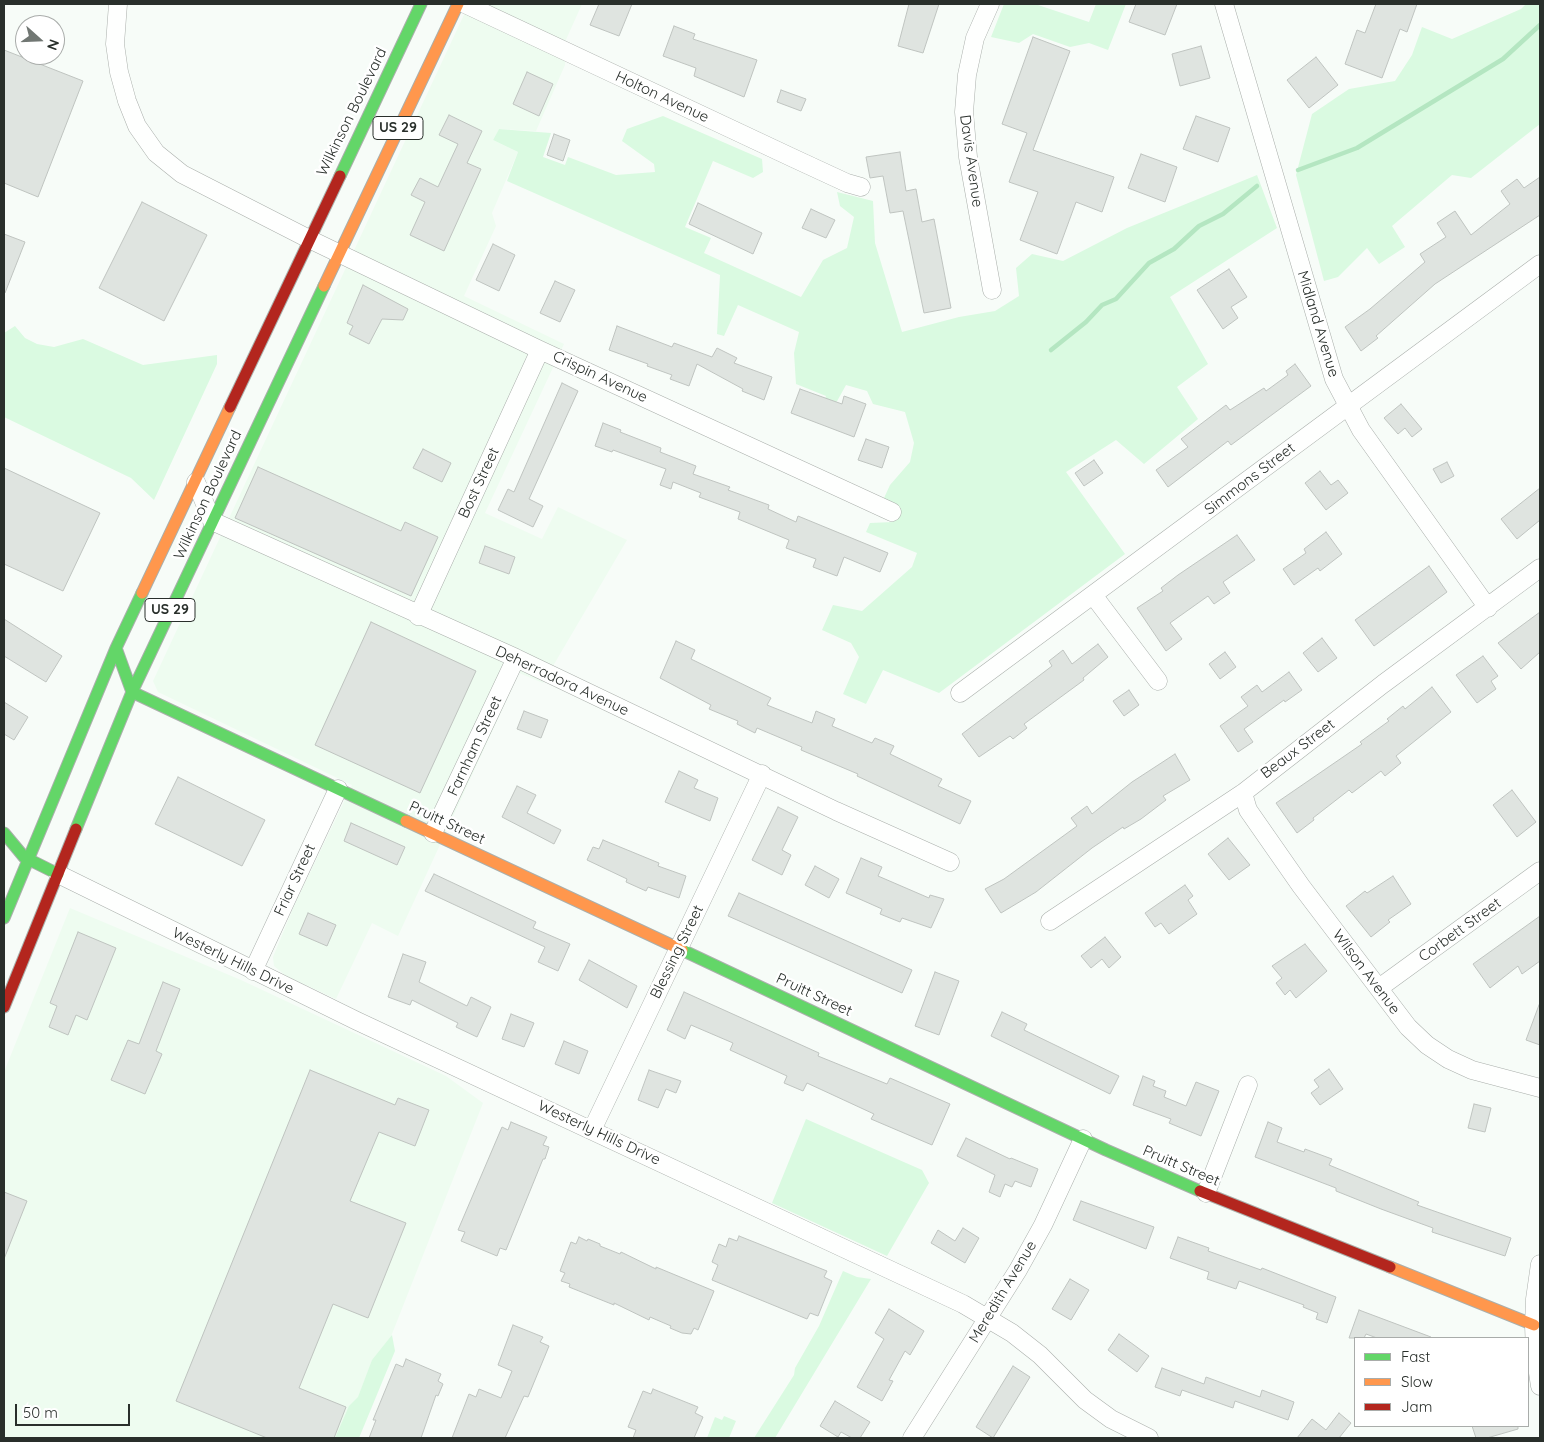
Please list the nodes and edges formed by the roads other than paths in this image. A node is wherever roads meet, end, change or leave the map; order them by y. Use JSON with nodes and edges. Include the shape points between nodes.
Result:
{"nodes":[{"id":1,"x":118,"y":4,"type":"edge"},
{"id":2,"x":421,"y":4,"type":"edge"},
{"id":3,"x":458,"y":4,"type":"edge"},
{"id":4,"x":465,"y":4,"type":"edge"},
{"id":5,"x":990,"y":4,"type":"edge"},
{"id":6,"x":1224,"y":4,"type":"edge"},
{"id":7,"x":861,"y":187,"type":"dead end"},
{"id":8,"x":309,"y":239,"type":"junction"},
{"id":9,"x":338,"y":253,"type":"junction"},
{"id":10,"x":1540,"y":264,"type":"edge"},
{"id":11,"x":992,"y":290,"type":"dead end"},
{"id":12,"x":540,"y":350,"type":"junction"},
{"id":13,"x":1347,"y":407,"type":"junction"},
{"id":14,"x":196,"y":482,"type":"junction"},
{"id":15,"x":892,"y":512,"type":"dead end"},
{"id":16,"x":212,"y":521,"type":"junction"},
{"id":17,"x":1540,"y":568,"type":"edge"},
{"id":18,"x":1093,"y":595,"type":"junction"},
{"id":19,"x":1488,"y":608,"type":"junction"},
{"id":20,"x":418,"y":616,"type":"junction"},
{"id":21,"x":116,"y":648,"type":"junction"},
{"id":22,"x":516,"y":658,"type":"junction"},
{"id":23,"x":1158,"y":681,"type":"dead end"},
{"id":24,"x":132,"y":692,"type":"junction"},
{"id":25,"x":960,"y":693,"type":"dead end"},
{"id":26,"x":762,"y":774,"type":"junction"},
{"id":27,"x":338,"y":789,"type":"junction"},
{"id":28,"x":1243,"y":793,"type":"junction"},
{"id":29,"x":4,"y":833,"type":"edge"},
{"id":30,"x":433,"y":833,"type":"junction"},
{"id":31,"x":28,"y":860,"type":"junction"},
{"id":32,"x":950,"y":862,"type":"dead end"},
{"id":33,"x":1540,"y":871,"type":"edge"},
{"id":34,"x":58,"y":874,"type":"junction"},
{"id":35,"x":4,"y":918,"type":"edge"},
{"id":36,"x":1050,"y":921,"type":"dead end"},
{"id":37,"x":679,"y":948,"type":"junction"},
{"id":38,"x":253,"y":971,"type":"junction"},
{"id":39,"x":1379,"y":988,"type":"junction"},
{"id":40,"x":4,"y":1007,"type":"edge"},
{"id":41,"x":1248,"y":1085,"type":"dead end"},
{"id":42,"x":1540,"y":1088,"type":"edge"},
{"id":43,"x":592,"y":1130,"type":"junction"},
{"id":44,"x":1083,"y":1139,"type":"junction"},
{"id":45,"x":1206,"y":1193,"type":"junction"},
{"id":46,"x":1540,"y":1264,"type":"edge"},
{"id":47,"x":988,"y":1318,"type":"junction"},
{"id":48,"x":1534,"y":1326,"type":"junction"},
{"id":49,"x":1540,"y":1386,"type":"edge"},
{"id":50,"x":912,"y":1438,"type":"edge"},
{"id":51,"x":1149,"y":1438,"type":"edge"}],
"edges":[{"from":1,"to":8,"type":"street","name":"Crispin Avenue","via":[[115,44],[125,96],[137,126],[156,153],[182,174]]},
{"from":2,"to":8,"type":"main road","name":"Wilkinson Boulevard","number":"US 29"},
{"from":3,"to":9,"type":"main road","name":"Wilkinson Boulevard","number":"US 29"},
{"from":4,"to":7,"type":"street","name":"Holton Avenue"},
{"from":5,"to":11,"type":"street","name":"Davis Avenue","via":[[975,38],[964,112],[968,158]]},
{"from":6,"to":13,"type":"street","name":"Midland Avenue","via":[[1334,380]]},
{"from":8,"to":9,"type":"street","name":"Crispin Avenue"},
{"from":8,"to":14,"type":"main road","name":"Wilkinson Boulevard","number":"US 29"},
{"from":9,"to":12,"type":"street","name":"Crispin Avenue"},
{"from":9,"to":16,"type":"main road","name":"Wilkinson Boulevard","number":"US 29"},
{"from":10,"to":13,"type":"street","name":"Simmons Street"},
{"from":12,"to":15,"type":"street","name":"Crispin Avenue"},
{"from":12,"to":20,"type":"street","name":"Bost Street"},
{"from":13,"to":18,"type":"street","name":"Simmons Street"},
{"from":13,"to":19,"type":"street","name":"Midland Avenue"},
{"from":14,"to":16,"type":"street"},
{"from":14,"to":21,"type":"main road","name":"Wilkinson Boulevard","number":"US 29"},
{"from":16,"to":20,"type":"street","name":"Deherradora Avenue"},
{"from":16,"to":24,"type":"main road","name":"Wilkinson Boulevard","number":"US 29"},
{"from":17,"to":19,"type":"street","name":"Beaux Street"},
{"from":18,"to":23,"type":"street"},
{"from":18,"to":25,"type":"street","name":"Simmons Street"},
{"from":19,"to":28,"type":"street","name":"Beaux Street","via":[[1375,690]]},
{"from":20,"to":22,"type":"street","name":"Deherradora Avenue"},
{"from":21,"to":24,"type":"main road"},
{"from":21,"to":31,"type":"main road","name":"Wilkinson Boulevard","number":"US 29"},
{"from":22,"to":26,"type":"street","name":"Deherradora Avenue"},
{"from":22,"to":30,"type":"street","name":"Farnham Street"},
{"from":24,"to":27,"type":"main road","name":"Pruitt Street"},
{"from":24,"to":34,"type":"main road","name":"Wilkinson Boulevard","number":"US 29"},
{"from":26,"to":32,"type":"street","name":"Deherradora Avenue"},
{"from":26,"to":37,"type":"street","name":"Blessing Street"},
{"from":27,"to":30,"type":"main road","name":"Pruitt Street"},
{"from":27,"to":38,"type":"street","name":"Friar Street"},
{"from":28,"to":36,"type":"street","name":"Beaux Street"},
{"from":28,"to":39,"type":"street","name":"Wilson Avenue","via":[[1248,810],[1258,825]]},
{"from":29,"to":31,"type":"main road"},
{"from":30,"to":37,"type":"main road","name":"Pruitt Street"},
{"from":31,"to":34,"type":"main road","name":"Westerly Hills Drive"},
{"from":31,"to":35,"type":"main road","name":"Wilkinson Boulevard","number":"US 29"},
{"from":33,"to":39,"type":"street","name":"Corbett Street"},
{"from":34,"to":38,"type":"street","name":"Westerly Hills Drive"},
{"from":34,"to":40,"type":"main road","name":"Wilkinson Boulevard","number":"US 29"},
{"from":37,"to":43,"type":"street","name":"Blessing Street"},
{"from":37,"to":44,"type":"main road","name":"Pruitt Street"},
{"from":38,"to":43,"type":"street","name":"Westerly Hills Drive"},
{"from":39,"to":42,"type":"street","name":"Wilson Avenue","via":[[1408,1027],[1448,1059],[1472,1070]]},
{"from":41,"to":45,"type":"street"},
{"from":43,"to":47,"type":"street","name":"Westerly Hills Drive"},
{"from":44,"to":45,"type":"main road","name":"Pruitt Street"},
{"from":44,"to":47,"type":"street","name":"Meredith Avenue","via":[[1043,1225]]},
{"from":45,"to":48,"type":"main road","name":"Pruitt Street"},
{"from":46,"to":48,"type":"street"},
{"from":47,"to":50,"type":"street","name":"Meredith Avenue"},
{"from":47,"to":51,"type":"street","name":"Westerly Hills Drive","via":[[1040,1355],[1091,1404],[1125,1427]]},
{"from":48,"to":49,"type":"street"}]}
